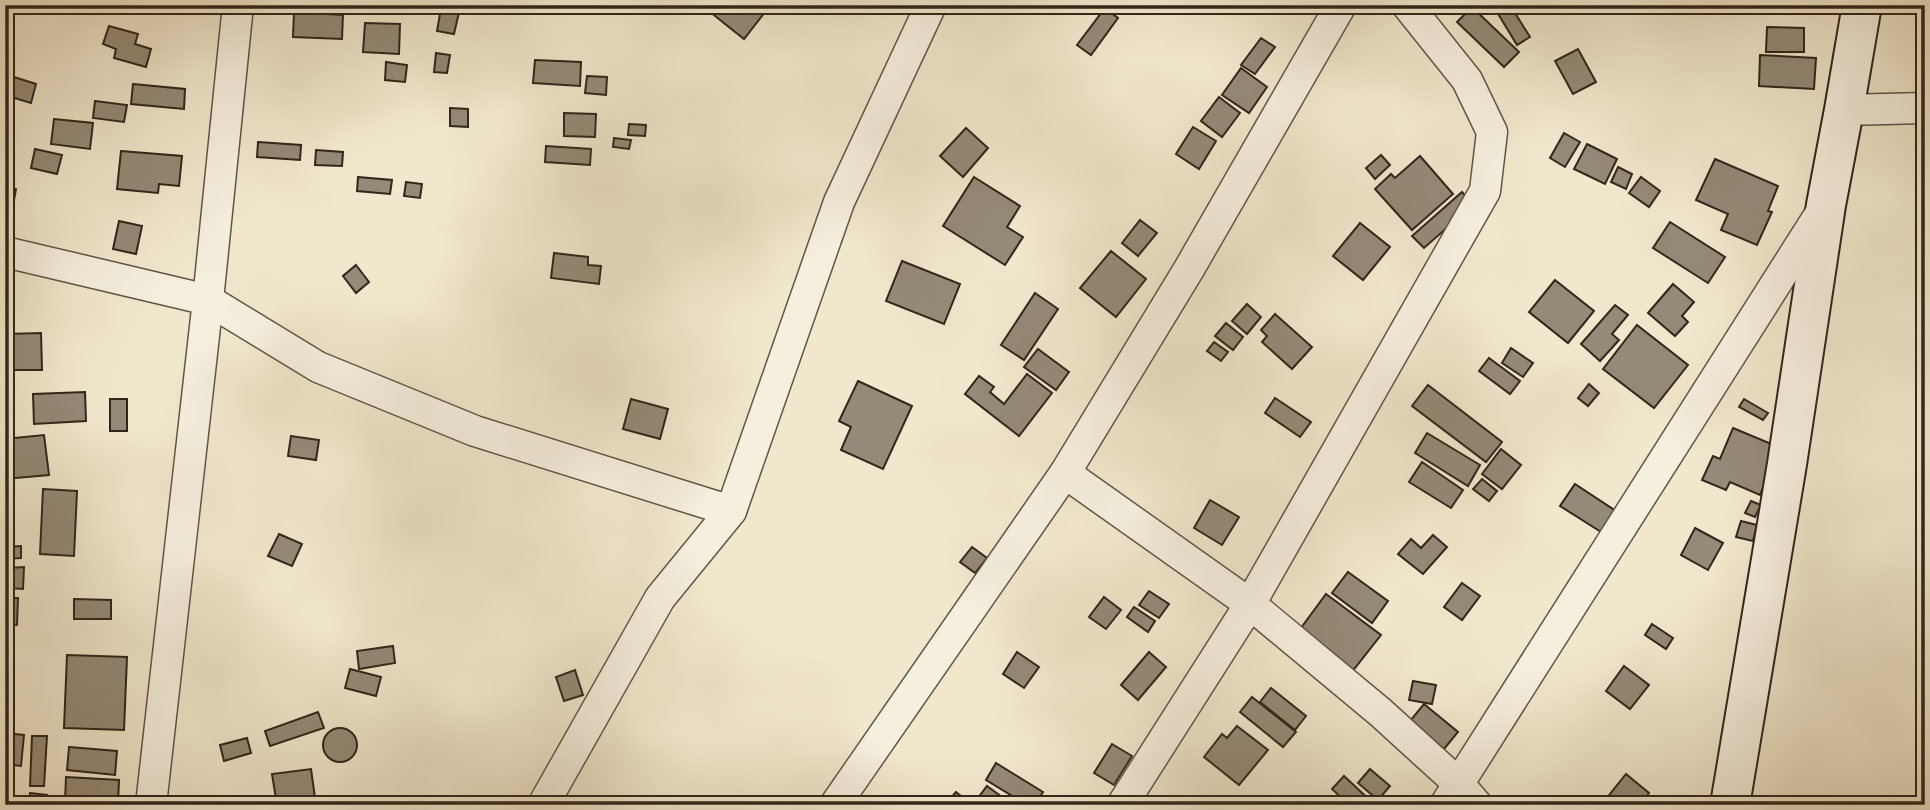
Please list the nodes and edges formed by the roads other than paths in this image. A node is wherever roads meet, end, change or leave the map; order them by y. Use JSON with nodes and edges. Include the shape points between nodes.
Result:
{"nodes":[{"id":1,"x":239,"y":5,"type":"edge"},
{"id":2,"x":931,"y":5,"type":"edge"},
{"id":3,"x":1341,"y":5,"type":"edge"},
{"id":4,"x":1407,"y":5,"type":"edge"},
{"id":5,"x":1861,"y":5,"type":"edge"},
{"id":6,"x":1925,"y":108,"type":"edge"},
{"id":7,"x":1844,"y":110,"type":"junction"},
{"id":8,"x":1826,"y":205,"type":"junction"},
{"id":9,"x":5,"y":252,"type":"edge"},
{"id":10,"x":208,"y":300,"type":"junction"},
{"id":11,"x":1065,"y":473,"type":"junction"},
{"id":12,"x":731,"y":511,"type":"junction"},
{"id":13,"x":1250,"y":604,"type":"junction"},
{"id":14,"x":1460,"y":798,"type":"edge"},
{"id":15,"x":1728,"y":802,"type":"edge"},
{"id":16,"x":151,"y":805,"type":"edge"},
{"id":17,"x":543,"y":805,"type":"edge"},
{"id":18,"x":835,"y":805,"type":"edge"},
{"id":19,"x":1122,"y":805,"type":"edge"}],
"edges":[{"from":1,"to":10,"type":"street"},
{"from":2,"to":12,"type":"street","via":[[839,202]]},
{"from":3,"to":11,"type":"street"},
{"from":4,"to":13,"type":"street","via":[[1467,80],[1492,132],[1485,191]]},
{"from":5,"to":7,"type":"street"},
{"from":6,"to":7,"type":"street"},
{"from":7,"to":8,"type":"street"},
{"from":8,"to":14,"type":"street"},
{"from":8,"to":15,"type":"street"},
{"from":9,"to":10,"type":"street"},
{"from":10,"to":12,"type":"street","via":[[318,366],[475,430]]},
{"from":10,"to":16,"type":"street"},
{"from":11,"to":13,"type":"street"},
{"from":11,"to":18,"type":"street"},
{"from":12,"to":17,"type":"street","via":[[660,598]]},
{"from":13,"to":14,"type":"street","via":[[1322,662]]},
{"from":13,"to":19,"type":"street"}]}
